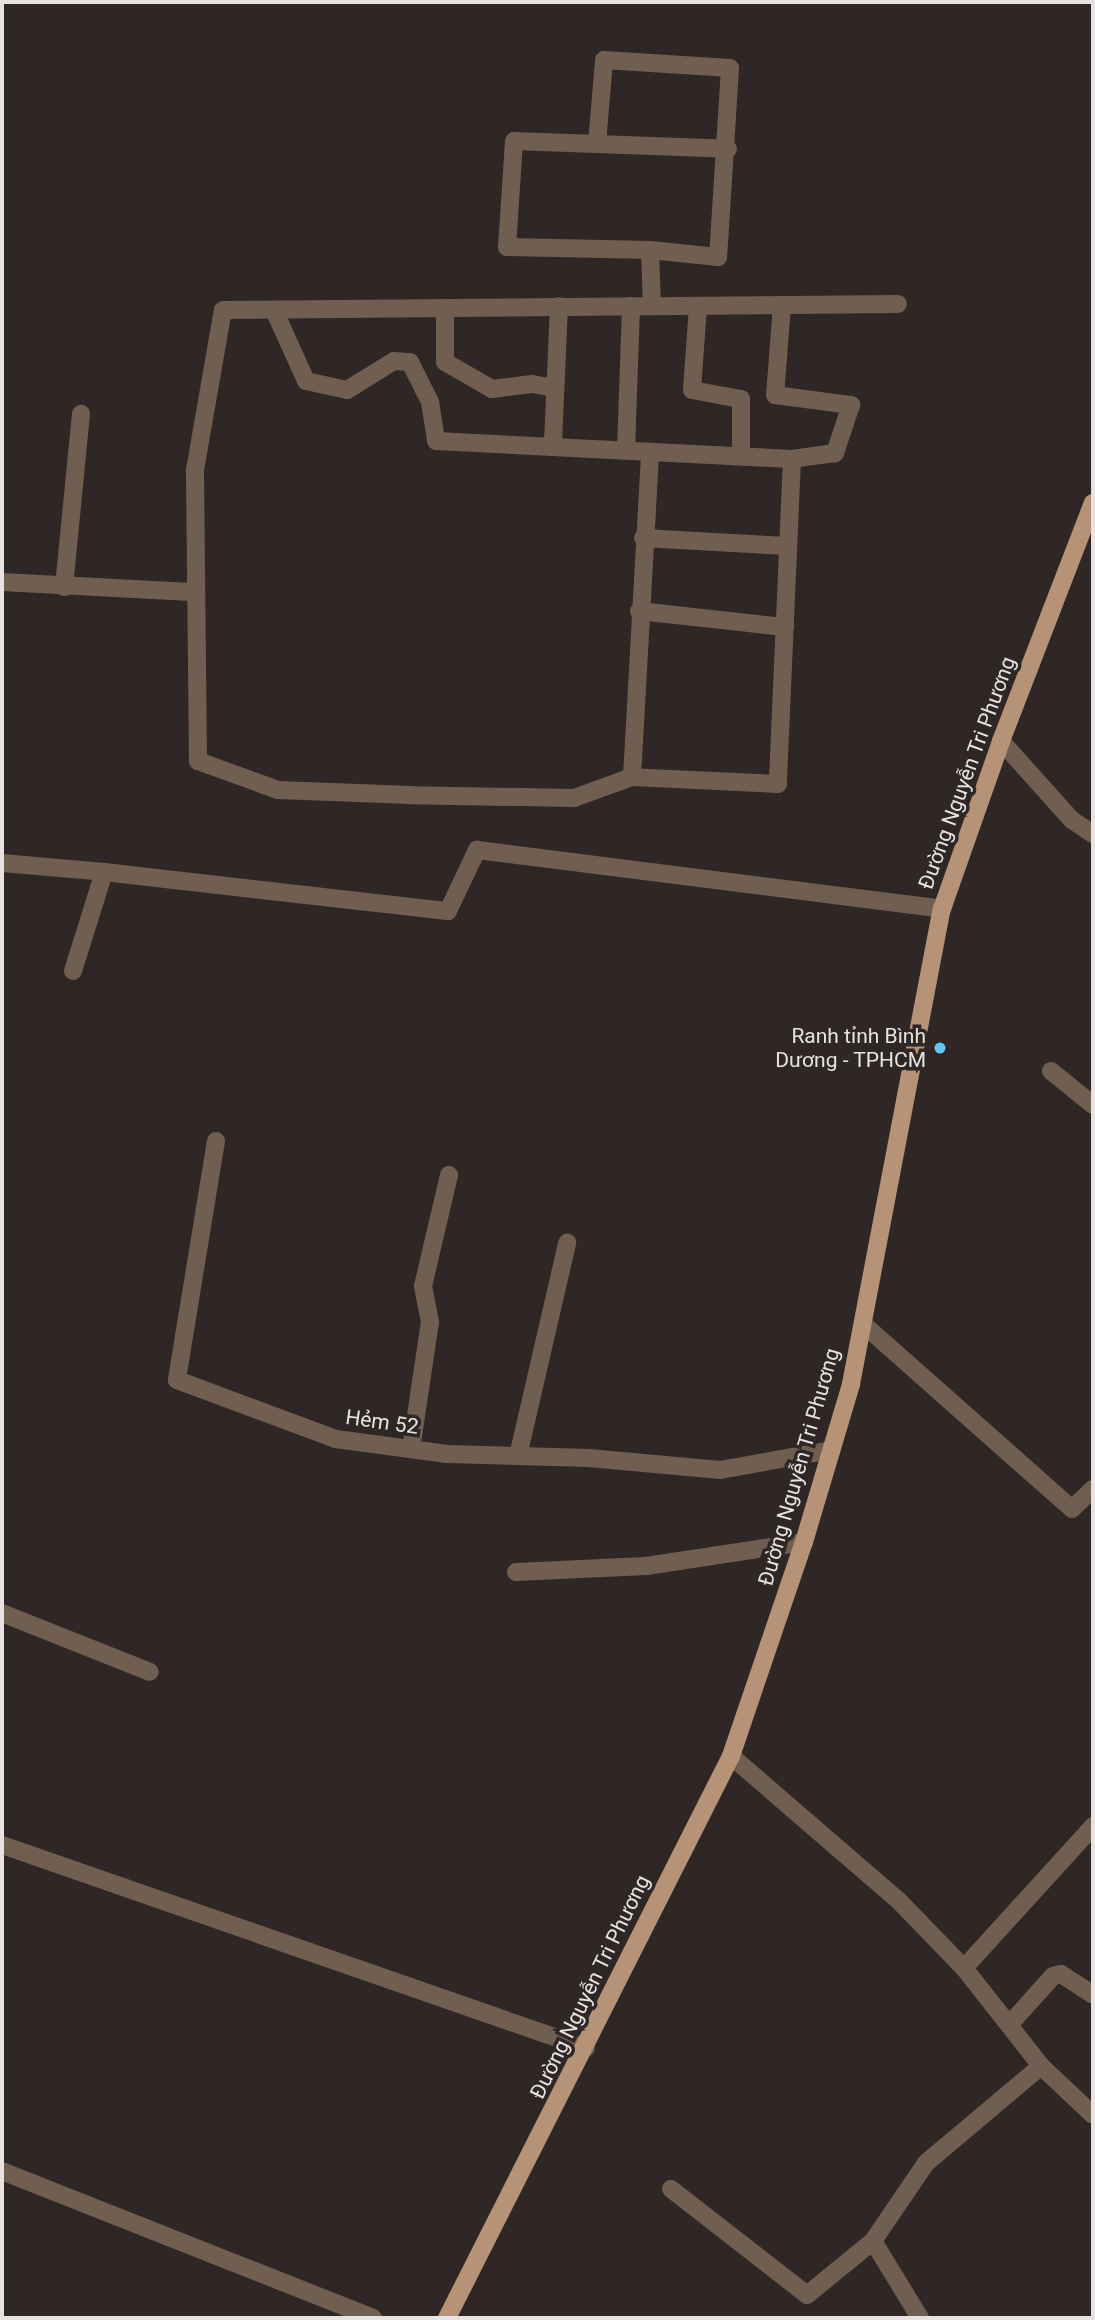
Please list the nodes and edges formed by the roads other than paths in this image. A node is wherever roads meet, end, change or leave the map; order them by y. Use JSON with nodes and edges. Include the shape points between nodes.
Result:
{"nodes":[{"id":1,"x":597,"y":144,"type":"junction"},
{"id":2,"x":728,"y":149,"type":"junction"},
{"id":3,"x":650,"y":250,"type":"junction"},
{"id":4,"x":898,"y":304,"type":"dead end"},
{"id":5,"x":782,"y":305,"type":"junction"},
{"id":6,"x":559,"y":306,"type":"junction"},
{"id":7,"x":631,"y":306,"type":"junction"},
{"id":8,"x":652,"y":306,"type":"junction"},
{"id":9,"x":698,"y":306,"type":"junction"},
{"id":10,"x":446,"y":307,"type":"junction"},
{"id":11,"x":274,"y":310,"type":"junction"},
{"id":12,"x":554,"y":388,"type":"junction"},
{"id":13,"x":81,"y":414,"type":"dead end"},
{"id":14,"x":553,"y":443,"type":"junction"},
{"id":15,"x":626,"y":450,"type":"junction"},
{"id":16,"x":650,"y":452,"type":"junction"},
{"id":17,"x":741,"y":456,"type":"junction"},
{"id":18,"x":792,"y":458,"type":"junction"},
{"id":19,"x":1093,"y":503,"type":"edge"},
{"id":20,"x":643,"y":538,"type":"junction"},
{"id":21,"x":788,"y":546,"type":"junction"},
{"id":22,"x":2,"y":582,"type":"edge"},
{"id":23,"x":64,"y":587,"type":"junction"},
{"id":24,"x":196,"y":592,"type":"junction"},
{"id":25,"x":639,"y":611,"type":"junction"},
{"id":26,"x":785,"y":627,"type":"junction"},
{"id":27,"x":1000,"y":741,"type":"junction"},
{"id":28,"x":632,"y":777,"type":"junction"},
{"id":29,"x":1093,"y":834,"type":"edge"},
{"id":30,"x":2,"y":863,"type":"edge"},
{"id":31,"x":104,"y":872,"type":"junction"},
{"id":32,"x":942,"y":909,"type":"junction"},
{"id":33,"x":73,"y":971,"type":"dead end"},
{"id":34,"x":1051,"y":1071,"type":"dead end"},
{"id":35,"x":1093,"y":1105,"type":"edge"},
{"id":36,"x":216,"y":1141,"type":"dead end"},
{"id":37,"x":449,"y":1175,"type":"dead end"},
{"id":38,"x":567,"y":1243,"type":"dead end"},
{"id":39,"x":863,"y":1324,"type":"junction"},
{"id":40,"x":411,"y":1449,"type":"junction"},
{"id":41,"x":831,"y":1450,"type":"junction"},
{"id":42,"x":518,"y":1456,"type":"junction"},
{"id":43,"x":1093,"y":1489,"type":"edge"},
{"id":44,"x":804,"y":1542,"type":"junction"},
{"id":45,"x":516,"y":1572,"type":"dead end"},
{"id":46,"x":2,"y":1613,"type":"edge"},
{"id":47,"x":150,"y":1672,"type":"dead end"},
{"id":48,"x":731,"y":1756,"type":"junction"},
{"id":49,"x":1093,"y":1826,"type":"edge"},
{"id":50,"x":2,"y":1845,"type":"edge"},
{"id":51,"x":964,"y":1968,"type":"junction"},
{"id":52,"x":1093,"y":1995,"type":"edge"},
{"id":53,"x":1009,"y":2025,"type":"junction"},
{"id":54,"x":586,"y":2048,"type":"junction"},
{"id":55,"x":1041,"y":2066,"type":"junction"},
{"id":56,"x":1093,"y":2115,"type":"edge"},
{"id":57,"x":2,"y":2171,"type":"edge"},
{"id":58,"x":671,"y":2189,"type":"dead end"},
{"id":59,"x":873,"y":2241,"type":"junction"},
{"id":60,"x":450,"y":2317,"type":"edge"},
{"id":61,"x":373,"y":2318,"type":"edge"},
{"id":62,"x":920,"y":2318,"type":"edge"}],
"edges":[{"from":1,"to":2,"type":"street"},
{"from":1,"to":2,"type":"street","via":[[604,60],[730,68]]},
{"from":1,"to":3,"type":"street","via":[[514,141],[507,247]]},
{"from":2,"to":3,"type":"street","via":[[718,257]]},
{"from":3,"to":8,"type":"street"},
{"from":4,"to":5,"type":"street"},
{"from":5,"to":9,"type":"street"},
{"from":5,"to":18,"type":"street","via":[[775,396],[851,405],[835,453]]},
{"from":6,"to":7,"type":"street"},
{"from":6,"to":10,"type":"street"},
{"from":6,"to":12,"type":"street"},
{"from":7,"to":8,"type":"street"},
{"from":7,"to":15,"type":"street"},
{"from":8,"to":9,"type":"street"},
{"from":9,"to":17,"type":"street","via":[[692,390],[741,399]]},
{"from":10,"to":11,"type":"street"},
{"from":10,"to":12,"type":"street","via":[[445,362],[492,389],[532,384]]},
{"from":11,"to":14,"type":"street","via":[[306,380],[347,390],[394,361],[410,362],[430,402],[436,441]]},
{"from":11,"to":24,"type":"street","via":[[223,310],[195,470]]},
{"from":12,"to":14,"type":"street"},
{"from":13,"to":23,"type":"street"},
{"from":14,"to":15,"type":"street"},
{"from":15,"to":16,"type":"street"},
{"from":16,"to":17,"type":"street"},
{"from":16,"to":20,"type":"street"},
{"from":17,"to":18,"type":"street"},
{"from":18,"to":21,"type":"street"},
{"from":19,"to":27,"type":"main road","name":"Đường Nguyễn Tri Phương"},
{"from":20,"to":21,"type":"street"},
{"from":20,"to":25,"type":"street"},
{"from":21,"to":26,"type":"street"},
{"from":22,"to":23,"type":"street"},
{"from":23,"to":24,"type":"street"},
{"from":24,"to":28,"type":"street","via":[[198,761],[278,790],[410,795],[575,798]]},
{"from":25,"to":26,"type":"street"},
{"from":25,"to":28,"type":"street"},
{"from":26,"to":28,"type":"street","via":[[778,784]]},
{"from":27,"to":29,"type":"street","via":[[1072,820]]},
{"from":27,"to":32,"type":"main road","name":"Đường Nguyễn Tri Phương"},
{"from":30,"to":31,"type":"street"},
{"from":31,"to":32,"type":"street","via":[[448,911],[477,850]]},
{"from":31,"to":33,"type":"street"},
{"from":32,"to":39,"type":"main road","name":"Đường Nguyễn Tri Phương"},
{"from":34,"to":35,"type":"street"},
{"from":36,"to":40,"type":"street","name":"Hẻm 52","via":[[177,1380],[336,1439]]},
{"from":37,"to":40,"type":"street","via":[[423,1286],[429,1322]]},
{"from":38,"to":42,"type":"street"},
{"from":39,"to":41,"type":"main road","name":"Đường Nguyễn Tri Phương"},
{"from":39,"to":43,"type":"street","via":[[1072,1509]]},
{"from":40,"to":42,"type":"street","name":"Hẻm 52"},
{"from":41,"to":42,"type":"street","name":"Hẻm 52","via":[[720,1470]]},
{"from":41,"to":44,"type":"main road","name":"Đường Nguyễn Tri Phương"},
{"from":44,"to":45,"type":"street","via":[[646,1566]]},
{"from":44,"to":48,"type":"main road","name":"Đường Nguyễn Tri Phương"},
{"from":46,"to":47,"type":"street"},
{"from":48,"to":51,"type":"street","via":[[899,1901]]},
{"from":48,"to":54,"type":"main road","name":"Đường Nguyễn Tri Phương"},
{"from":49,"to":51,"type":"street"},
{"from":50,"to":54,"type":"street"},
{"from":51,"to":53,"type":"street"},
{"from":52,"to":53,"type":"street","via":[[1061,1974],[1053,1976]]},
{"from":53,"to":55,"type":"street"},
{"from":54,"to":60,"type":"main road","name":"Đường Nguyễn Tri Phương"},
{"from":55,"to":56,"type":"street"},
{"from":55,"to":59,"type":"street","via":[[926,2162]]},
{"from":57,"to":61,"type":"street"},
{"from":58,"to":59,"type":"street","via":[[807,2295]]},
{"from":59,"to":62,"type":"street"}]}
